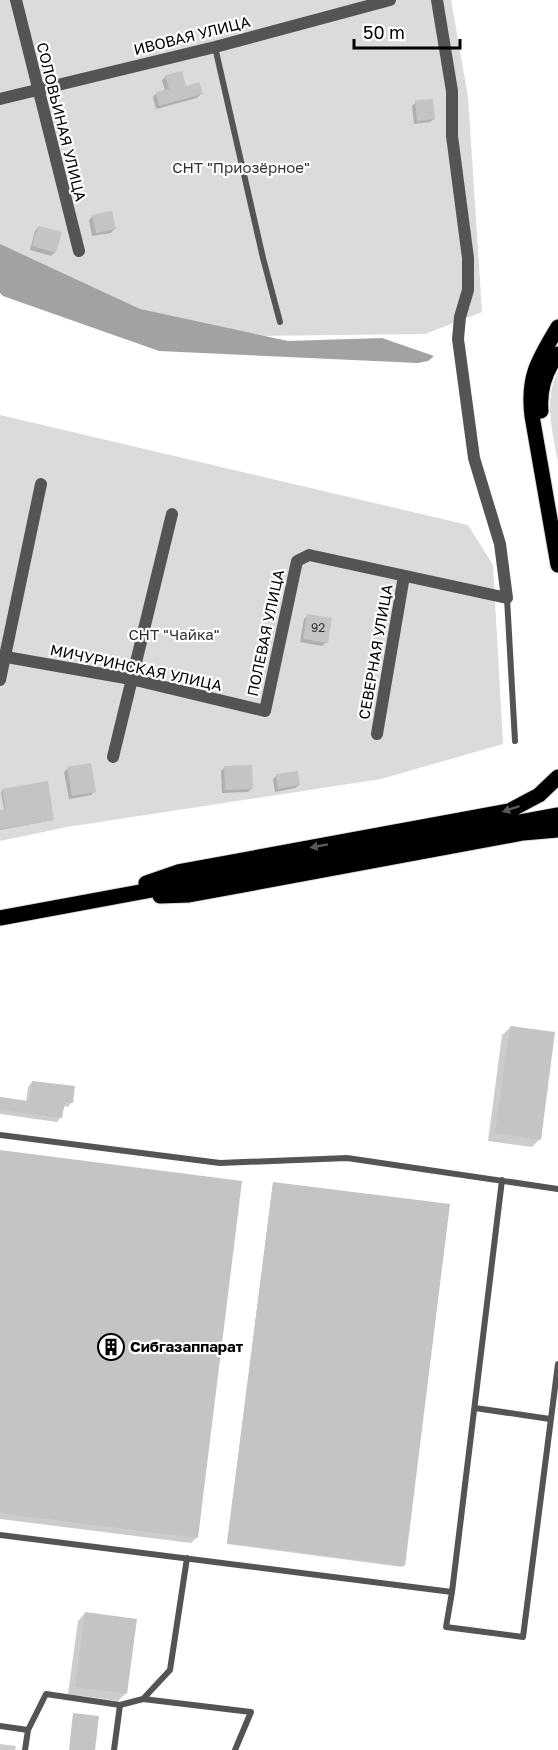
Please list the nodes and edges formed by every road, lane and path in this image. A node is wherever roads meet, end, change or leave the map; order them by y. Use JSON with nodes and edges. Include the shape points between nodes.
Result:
{"nodes":[{"id":1,"x":15,"y":0,"type":"edge"},
{"id":2,"x":390,"y":0,"type":"edge"},
{"id":3,"x":437,"y":0,"type":"edge"},
{"id":4,"x":215,"y":46,"type":"junction"},
{"id":5,"x":37,"y":90,"type":"junction"},
{"id":6,"x":0,"y":99,"type":"edge"},
{"id":7,"x":79,"y":251,"type":"dead end"},
{"id":8,"x":280,"y":322,"type":"dead end"},
{"id":9,"x":558,"y":327,"type":"edge"},
{"id":10,"x":558,"y":354,"type":"edge"},
{"id":11,"x":40,"y":484,"type":"dead end"},
{"id":12,"x":172,"y":514,"type":"dead end"},
{"id":13,"x":552,"y":524,"type":"junction"},
{"id":14,"x":558,"y":565,"type":"edge"},
{"id":15,"x":404,"y":576,"type":"junction"},
{"id":16,"x":507,"y":598,"type":"junction"},
{"id":17,"x":2,"y":657,"type":"edge"},
{"id":18,"x":131,"y":679,"type":"junction"},
{"id":19,"x":0,"y":680,"type":"edge"},
{"id":20,"x":265,"y":711,"type":"joint"},
{"id":21,"x":377,"y":734,"type":"dead end"},
{"id":22,"x":515,"y":741,"type":"dead end"},
{"id":23,"x":113,"y":757,"type":"dead end"},
{"id":24,"x":558,"y":777,"type":"edge"},
{"id":25,"x":558,"y":814,"type":"edge"},
{"id":26,"x":558,"y":830,"type":"edge"},
{"id":27,"x":100,"y":899,"type":"junction"},
{"id":28,"x":0,"y":918,"type":"edge"},
{"id":29,"x":0,"y":1135,"type":"edge"},
{"id":30,"x":502,"y":1180,"type":"junction"},
{"id":31,"x":558,"y":1189,"type":"edge"},
{"id":32,"x":558,"y":1364,"type":"edge"},
{"id":33,"x":475,"y":1408,"type":"junction"},
{"id":34,"x":550,"y":1419,"type":"junction"},
{"id":35,"x":0,"y":1535,"type":"edge"},
{"id":36,"x":187,"y":1558,"type":"junction"},
{"id":37,"x":452,"y":1592,"type":"junction"},
{"id":38,"x":143,"y":1700,"type":"junction"},
{"id":39,"x":120,"y":1705,"type":"junction"},
{"id":40,"x":0,"y":1726,"type":"edge"},
{"id":41,"x":28,"y":1730,"type":"junction"},
{"id":42,"x":25,"y":1750,"type":"edge"},
{"id":43,"x":114,"y":1750,"type":"edge"},
{"id":44,"x":235,"y":1750,"type":"edge"}],
"edges":[{"from":1,"to":5,"type":"street","name":"СОЛОВЬИНАЯ УЛИЦА"},
{"from":2,"to":4,"type":"street","name":"ИВОВАЯ УЛИЦА"},
{"from":3,"to":16,"type":"street","via":[[452,91],[452,136],[468,258],[468,290],[458,339],[474,458],[500,544]]},
{"from":4,"to":5,"type":"street","name":"ИВОВАЯ УЛИЦА"},
{"from":4,"to":8,"type":"lane"},
{"from":5,"to":6,"type":"street","name":"ИВОВАЯ УЛИЦА"},
{"from":5,"to":7,"type":"street","name":"СОЛОВЬИНАЯ УЛИЦА"},
{"from":9,"to":13,"type":"main road","via":[[537,363],[530,394]]},
{"from":10,"to":13,"type":"main road","via":[[545,376],[540,395]]},
{"from":11,"to":17,"type":"street"},
{"from":12,"to":18,"type":"street"},
{"from":13,"to":14,"type":"main road"},
{"from":15,"to":16,"type":"street"},
{"from":15,"to":20,"type":"street","name":"ПОЛЕВАЯ УЛИЦА","via":[[309,555],[297,561]]},
{"from":15,"to":21,"type":"street","name":"СЕВЕРНАЯ УЛИЦА"},
{"from":16,"to":22,"type":"lane"},
{"from":17,"to":18,"type":"street","name":"МИЧУРИНСКАЯ УЛИЦА"},
{"from":17,"to":19,"type":"street"},
{"from":18,"to":20,"type":"street","name":"МИЧУРИНСКАЯ УЛИЦА"},
{"from":18,"to":23,"type":"street"},
{"from":24,"to":27,"type":"main road","one_way":true,"via":[[539,795],[508,811],[178,872]]},
{"from":25,"to":27,"type":"main road"},
{"from":26,"to":27,"type":"main road","via":[[537,830],[189,894]]},
{"from":27,"to":28,"type":"main road"},
{"from":29,"to":30,"type":"lane","via":[[220,1163],[347,1158]]},
{"from":30,"to":31,"type":"lane"},
{"from":30,"to":33,"type":"lane"},
{"from":32,"to":34,"type":"lane"},
{"from":33,"to":34,"type":"lane"},
{"from":33,"to":37,"type":"lane"},
{"from":34,"to":37,"type":"lane","via":[[523,1637],[446,1627]]},
{"from":35,"to":36,"type":"lane"},
{"from":36,"to":37,"type":"lane"},
{"from":36,"to":38,"type":"lane","via":[[170,1670]]},
{"from":38,"to":39,"type":"lane"},
{"from":38,"to":44,"type":"lane","via":[[251,1712]]},
{"from":39,"to":41,"type":"lane","via":[[46,1694]]},
{"from":39,"to":43,"type":"lane"},
{"from":40,"to":41,"type":"lane"},
{"from":41,"to":42,"type":"lane"}]}
